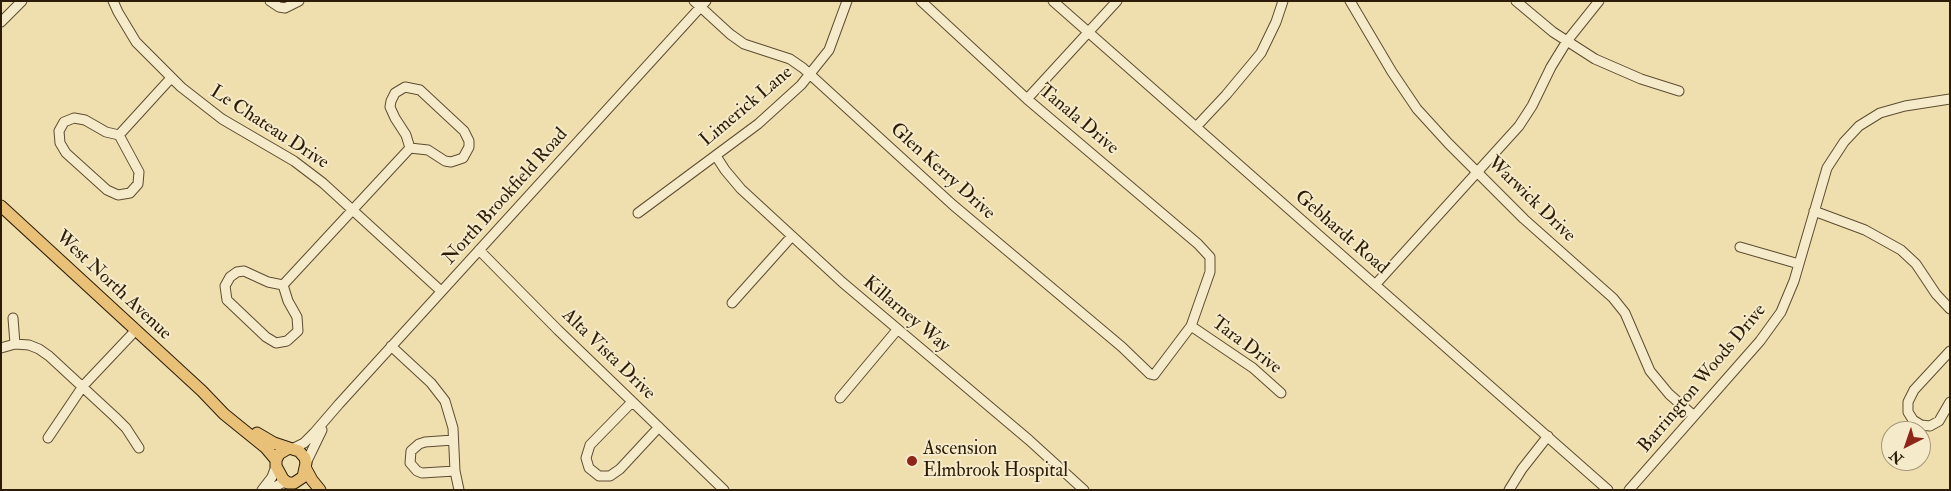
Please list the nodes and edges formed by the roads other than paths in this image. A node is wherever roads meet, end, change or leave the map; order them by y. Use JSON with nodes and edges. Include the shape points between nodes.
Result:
{"nodes":[{"id":1,"x":22,"y":1,"type":"edge"},
{"id":2,"x":113,"y":1,"type":"edge"},
{"id":3,"x":270,"y":1,"type":"edge"},
{"id":4,"x":299,"y":1,"type":"edge"},
{"id":5,"x":847,"y":1,"type":"edge"},
{"id":6,"x":921,"y":1,"type":"edge"},
{"id":7,"x":1053,"y":1,"type":"edge"},
{"id":8,"x":1117,"y":1,"type":"edge"},
{"id":9,"x":1283,"y":1,"type":"edge"},
{"id":10,"x":1350,"y":1,"type":"edge"},
{"id":11,"x":1516,"y":1,"type":"edge"},
{"id":12,"x":1599,"y":1,"type":"edge"},
{"id":13,"x":700,"y":3,"type":"edge"},
{"id":14,"x":1,"y":22,"type":"edge"},
{"id":15,"x":1088,"y":33,"type":"junction"},
{"id":16,"x":1567,"y":41,"type":"junction"},
{"id":17,"x":810,"y":75,"type":"junction"},
{"id":18,"x":171,"y":78,"type":"junction"},
{"id":19,"x":1679,"y":91,"type":"dead end"},
{"id":20,"x":1028,"y":99,"type":"junction"},
{"id":21,"x":1950,"y":99,"type":"edge"},
{"id":22,"x":1196,"y":127,"type":"junction"},
{"id":23,"x":119,"y":135,"type":"junction"},
{"id":24,"x":410,"y":148,"type":"junction"},
{"id":25,"x":716,"y":156,"type":"junction"},
{"id":26,"x":1478,"y":173,"type":"junction"},
{"id":27,"x":1,"y":206,"type":"edge"},
{"id":28,"x":353,"y":209,"type":"junction"},
{"id":29,"x":1814,"y":211,"type":"junction"},
{"id":30,"x":638,"y":213,"type":"dead end"},
{"id":31,"x":792,"y":236,"type":"junction"},
{"id":32,"x":1740,"y":247,"type":"dead end"},
{"id":33,"x":479,"y":250,"type":"junction"},
{"id":34,"x":1799,"y":264,"type":"junction"},
{"id":35,"x":283,"y":285,"type":"junction"},
{"id":36,"x":1375,"y":285,"type":"junction"},
{"id":37,"x":442,"y":291,"type":"junction"},
{"id":38,"x":732,"y":303,"type":"dead end"},
{"id":39,"x":1950,"y":309,"type":"edge"},
{"id":40,"x":13,"y":318,"type":"dead end"},
{"id":41,"x":1191,"y":326,"type":"junction"},
{"id":42,"x":897,"y":330,"type":"junction"},
{"id":43,"x":135,"y":331,"type":"junction"},
{"id":44,"x":15,"y":344,"type":"junction"},
{"id":45,"x":391,"y":346,"type":"junction"},
{"id":46,"x":1,"y":348,"type":"edge"},
{"id":47,"x":1950,"y":351,"type":"edge"},
{"id":48,"x":83,"y":386,"type":"junction"},
{"id":49,"x":202,"y":391,"type":"junction"},
{"id":50,"x":1281,"y":393,"type":"dead end"},
{"id":51,"x":840,"y":398,"type":"dead end"},
{"id":52,"x":632,"y":402,"type":"junction"},
{"id":53,"x":1950,"y":402,"type":"edge"},
{"id":54,"x":330,"y":414,"type":"junction"},
{"id":55,"x":1694,"y":416,"type":"junction"},
{"id":56,"x":659,"y":428,"type":"junction"},
{"id":57,"x":1548,"y":436,"type":"junction"},
{"id":58,"x":48,"y":438,"type":"dead end"},
{"id":59,"x":453,"y":440,"type":"junction"},
{"id":60,"x":139,"y":448,"type":"dead end"},
{"id":61,"x":291,"y":448,"type":"junction"},
{"id":62,"x":276,"y":463,"type":"junction"},
{"id":63,"x":306,"y":466,"type":"junction"},
{"id":64,"x":455,"y":471,"type":"junction"},
{"id":65,"x":291,"y":483,"type":"junction"},
{"id":66,"x":262,"y":490,"type":"edge"},
{"id":67,"x":269,"y":490,"type":"edge"},
{"id":68,"x":306,"y":490,"type":"edge"},
{"id":69,"x":320,"y":490,"type":"edge"},
{"id":70,"x":459,"y":490,"type":"edge"},
{"id":71,"x":724,"y":490,"type":"edge"},
{"id":72,"x":1084,"y":490,"type":"edge"},
{"id":73,"x":1509,"y":490,"type":"edge"},
{"id":74,"x":1608,"y":490,"type":"edge"},
{"id":75,"x":1629,"y":490,"type":"edge"}],
"edges":[{"from":1,"to":14,"type":"street"},
{"from":2,"to":18,"type":"street","name":"Le Chateau Drive","via":[[136,42]]},
{"from":3,"to":4,"type":"street","via":[[286,8]]},
{"from":5,"to":17,"type":"street","name":"Limerick Lane","via":[[829,50]]},
{"from":6,"to":20,"type":"street","name":"Tanala Drive"},
{"from":7,"to":15,"type":"street","name":"Gebhardt Road"},
{"from":8,"to":15,"type":"street"},
{"from":9,"to":22,"type":"street","via":[[1261,53]]},
{"from":10,"to":26,"type":"street","name":"Warwick Drive","via":[[1417,109]]},
{"from":11,"to":16,"type":"street"},
{"from":12,"to":16,"type":"street"},
{"from":13,"to":17,"type":"street","name":"Glen Kerry Drive","via":[[737,40],[790,59]]},
{"from":13,"to":33,"type":"street","name":"North Brookfield Road"},
{"from":15,"to":20,"type":"street"},
{"from":15,"to":22,"type":"street","name":"Gebhardt Road"},
{"from":16,"to":19,"type":"street","via":[[1616,69]]},
{"from":16,"to":26,"type":"street","via":[[1519,126]]},
{"from":17,"to":25,"type":"street","name":"Limerick Lane","via":[[758,124]]},
{"from":17,"to":41,"type":"street","name":"Glen Kerry Drive","via":[[953,205],[1150,374],[1154,375]]},
{"from":18,"to":23,"type":"street"},
{"from":18,"to":28,"type":"street","name":"Le Chateau Drive","via":[[222,119],[294,161]]},
{"from":20,"to":41,"type":"street","name":"Tanala Drive","via":[[1210,257],[1210,272]]},
{"from":21,"to":29,"type":"street","name":"Barrington Woods Drive","via":[[1892,109],[1859,126],[1827,168]]},
{"from":22,"to":36,"type":"street","name":"Gebhardt Road"},
{"from":23,"to":23,"type":"street","via":[[74,118],[64,122],[58,135],[66,152],[107,190],[118,196],[134,189],[139,172]]},
{"from":24,"to":24,"type":"street","via":[[428,150],[451,162],[464,158],[469,140],[464,131],[420,90],[405,87],[395,93],[390,107]]},
{"from":24,"to":28,"type":"street"},
{"from":25,"to":30,"type":"street","name":"Limerick Lane"},
{"from":25,"to":31,"type":"street","name":"Killarney Way","via":[[742,188]]},
{"from":26,"to":36,"type":"street"},
{"from":26,"to":55,"type":"street","name":"Warwick Drive","via":[[1524,219],[1613,298],[1625,313],[1654,377]]},
{"from":27,"to":43,"type":"main road","name":"West North Avenue"},
{"from":28,"to":35,"type":"street"},
{"from":28,"to":37,"type":"street","name":"Le Chateau Drive"},
{"from":29,"to":34,"type":"street","name":"Barrington Woods Drive"},
{"from":29,"to":39,"type":"street","via":[[1858,227],[1901,250],[1916,264]]},
{"from":31,"to":38,"type":"street"},
{"from":31,"to":42,"type":"street","name":"Killarney Way"},
{"from":32,"to":34,"type":"street"},
{"from":33,"to":37,"type":"street","name":"North Brookfield Road"},
{"from":33,"to":52,"type":"street","name":"Alta Vista Drive"},
{"from":34,"to":55,"type":"street","name":"Barrington Woods Drive","via":[[1789,297],[1773,325]]},
{"from":35,"to":35,"type":"street","via":[[244,271],[230,277],[225,286],[227,300],[232,306],[276,343],[287,341],[298,331],[297,316]]},
{"from":36,"to":57,"type":"street","name":"Gebhardt Road"},
{"from":37,"to":45,"type":"street","name":"North Brookfield Road"},
{"from":40,"to":44,"type":"street"},
{"from":41,"to":50,"type":"street","name":"Tara Drive","via":[[1253,368]]},
{"from":42,"to":51,"type":"street"},
{"from":42,"to":72,"type":"street","name":"Killarney Way"},
{"from":43,"to":48,"type":"street"},
{"from":43,"to":49,"type":"main road","name":"West North Avenue"},
{"from":44,"to":46,"type":"street"},
{"from":44,"to":48,"type":"street","via":[[39,349]]},
{"from":45,"to":54,"type":"street","name":"North Brookfield Road"},
{"from":45,"to":59,"type":"street","via":[[442,396],[451,418]]},
{"from":47,"to":53,"type":"street","via":[[1914,390],[1908,402],[1908,412],[1912,420],[1930,426],[1939,421]]},
{"from":48,"to":58,"type":"street"},
{"from":48,"to":60,"type":"street","via":[[126,428]]},
{"from":49,"to":61,"type":"main road","name":"West North Avenue","via":[[260,435]]},
{"from":49,"to":62,"type":"main road","name":"West North Avenue","via":[[224,414],[266,448]]},
{"from":52,"to":56,"type":"street","name":"Alta Vista Drive"},
{"from":52,"to":56,"type":"street","via":[[590,445],[586,458],[589,468],[599,476],[610,476]]},
{"from":54,"to":61,"type":"street","name":"North Brookfield Road","via":[[308,439]]},
{"from":54,"to":63,"type":"street","name":"North Brookfield Road"},
{"from":55,"to":75,"type":"street","name":"Barrington Woods Drive"},
{"from":56,"to":71,"type":"street","name":"Alta Vista Drive"},
{"from":57,"to":73,"type":"street"},
{"from":57,"to":74,"type":"street","name":"Gebhardt Road"},
{"from":59,"to":64,"type":"street"},
{"from":59,"to":64,"type":"street","via":[[419,444],[411,451],[410,463],[422,473]]},
{"from":61,"to":62,"type":"main road","via":[[283,450]]},
{"from":61,"to":63,"type":"main road","via":[[303,455]]},
{"from":62,"to":65,"type":"main road","via":[[281,476]]},
{"from":62,"to":66,"type":"street","via":[[272,477]]},
{"from":63,"to":65,"type":"main road","via":[[303,477]]},
{"from":63,"to":69,"type":"main road"},
{"from":64,"to":70,"type":"street"},
{"from":65,"to":67,"type":"street","via":[[282,483]]},
{"from":65,"to":68,"type":"main road"}]}
